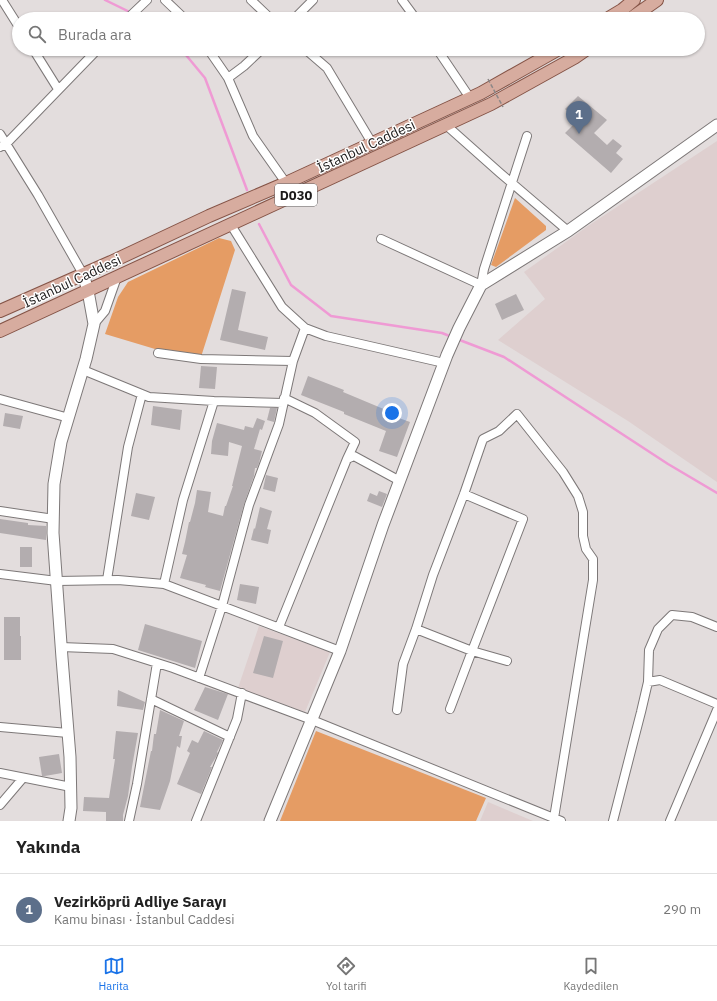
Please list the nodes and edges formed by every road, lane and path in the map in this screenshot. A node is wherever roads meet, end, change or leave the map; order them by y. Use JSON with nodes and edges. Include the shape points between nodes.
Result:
{"nodes":[{"id":1,"x":2,"y":0,"type":"edge"},
{"id":2,"x":147,"y":0,"type":"edge"},
{"id":3,"x":165,"y":0,"type":"edge"},
{"id":4,"x":251,"y":0,"type":"edge"},
{"id":5,"x":313,"y":0,"type":"edge"},
{"id":6,"x":402,"y":0,"type":"edge"},
{"id":7,"x":634,"y":0,"type":"edge"},
{"id":8,"x":657,"y":0,"type":"edge"},
{"id":9,"x":135,"y":12,"type":"edge"},
{"id":10,"x":178,"y":12,"type":"edge"},
{"id":11,"x":264,"y":12,"type":"edge"},
{"id":12,"x":301,"y":12,"type":"edge"},
{"id":13,"x":411,"y":12,"type":"edge"},
{"id":14,"x":619,"y":12,"type":"edge"},
{"id":15,"x":640,"y":12,"type":"edge"},
{"id":16,"x":12,"y":16,"type":"edge"},
{"id":17,"x":37,"y":56,"type":"edge"},
{"id":18,"x":91,"y":56,"type":"edge"},
{"id":19,"x":213,"y":56,"type":"edge"},
{"id":20,"x":255,"y":56,"type":"edge"},
{"id":21,"x":313,"y":56,"type":"edge"},
{"id":22,"x":441,"y":56,"type":"edge"},
{"id":23,"x":547,"y":56,"type":"edge"},
{"id":24,"x":577,"y":56,"type":"edge"},
{"id":25,"x":228,"y":78,"type":"junction"},
{"id":26,"x":488,"y":79,"type":"dead end"},
{"id":27,"x":58,"y":89,"type":"junction"},
{"id":28,"x":470,"y":98,"type":"junction"},
{"id":29,"x":503,"y":107,"type":"dead end"},
{"id":30,"x":446,"y":125,"type":"junction"},
{"id":31,"x":717,"y":125,"type":"edge"},
{"id":32,"x":0,"y":134,"type":"edge"},
{"id":33,"x":527,"y":136,"type":"dead end"},
{"id":34,"x":372,"y":143,"type":"junction"},
{"id":35,"x":3,"y":146,"type":"edge"},
{"id":36,"x":286,"y":183,"type":"junction"},
{"id":37,"x":512,"y":183,"type":"junction"},
{"id":38,"x":231,"y":225,"type":"junction"},
{"id":39,"x":568,"y":231,"type":"junction"},
{"id":40,"x":381,"y":239,"type":"dead end"},
{"id":41,"x":83,"y":274,"type":"junction"},
{"id":42,"x":117,"y":277,"type":"junction"},
{"id":43,"x":481,"y":285,"type":"junction"},
{"id":44,"x":88,"y":290,"type":"junction"},
{"id":45,"x":0,"y":311,"type":"edge"},
{"id":46,"x":94,"y":324,"type":"junction"},
{"id":47,"x":305,"y":328,"type":"junction"},
{"id":48,"x":0,"y":331,"type":"edge"},
{"id":49,"x":158,"y":354,"type":"dead end"},
{"id":50,"x":446,"y":359,"type":"junction"},
{"id":51,"x":293,"y":361,"type":"junction"},
{"id":52,"x":83,"y":370,"type":"junction"},
{"id":53,"x":142,"y":394,"type":"junction"},
{"id":54,"x":0,"y":400,"type":"edge"},
{"id":55,"x":214,"y":401,"type":"junction"},
{"id":56,"x":284,"y":401,"type":"junction"},
{"id":57,"x":69,"y":418,"type":"junction"},
{"id":58,"x":347,"y":459,"type":"junction"},
{"id":59,"x":400,"y":480,"type":"junction"},
{"id":60,"x":464,"y":494,"type":"junction"},
{"id":61,"x":0,"y":511,"type":"edge"},
{"id":62,"x":54,"y":519,"type":"junction"},
{"id":63,"x":0,"y":574,"type":"edge"},
{"id":64,"x":107,"y":580,"type":"junction"},
{"id":65,"x":56,"y":581,"type":"junction"},
{"id":66,"x":164,"y":584,"type":"junction"},
{"id":67,"x":222,"y":606,"type":"junction"},
{"id":68,"x":278,"y":627,"type":"junction"},
{"id":69,"x":717,"y":627,"type":"edge"},
{"id":70,"x":416,"y":629,"type":"junction"},
{"id":71,"x":61,"y":648,"type":"junction"},
{"id":72,"x":340,"y":650,"type":"junction"},
{"id":73,"x":472,"y":651,"type":"junction"},
{"id":74,"x":507,"y":661,"type":"dead end"},
{"id":75,"x":157,"y":663,"type":"junction"},
{"id":76,"x":200,"y":678,"type":"junction"},
{"id":77,"x":648,"y":682,"type":"junction"},
{"id":78,"x":242,"y":693,"type":"junction"},
{"id":79,"x":151,"y":699,"type":"junction"},
{"id":80,"x":717,"y":704,"type":"edge"},
{"id":81,"x":397,"y":710,"type":"dead end"},
{"id":82,"x":450,"y":710,"type":"dead end"},
{"id":83,"x":717,"y":710,"type":"edge"},
{"id":84,"x":312,"y":720,"type":"junction"},
{"id":85,"x":0,"y":727,"type":"edge"},
{"id":86,"x":68,"y":733,"type":"junction"},
{"id":87,"x":230,"y":737,"type":"junction"},
{"id":88,"x":0,"y":774,"type":"edge"},
{"id":89,"x":23,"y":778,"type":"junction"},
{"id":90,"x":71,"y":787,"type":"junction"},
{"id":91,"x":0,"y":805,"type":"edge"},
{"id":92,"x":558,"y":820,"type":"edge"},
{"id":93,"x":69,"y":821,"type":"edge"},
{"id":94,"x":129,"y":821,"type":"edge"},
{"id":95,"x":196,"y":821,"type":"edge"},
{"id":96,"x":270,"y":821,"type":"edge"},
{"id":97,"x":613,"y":821,"type":"edge"},
{"id":98,"x":670,"y":821,"type":"edge"}],
"edges":[{"from":1,"to":16,"type":"street"},
{"from":2,"to":9,"type":"street"},
{"from":3,"to":10,"type":"street"},
{"from":4,"to":11,"type":"street"},
{"from":5,"to":12,"type":"street"},
{"from":6,"to":13,"type":"street"},
{"from":7,"to":14,"type":"main road"},
{"from":8,"to":15,"type":"main road"},
{"from":17,"to":27,"type":"street"},
{"from":18,"to":27,"type":"street"},
{"from":19,"to":25,"type":"street"},
{"from":20,"to":25,"type":"street"},
{"from":21,"to":34,"type":"street","via":[[327,68]]},
{"from":22,"to":28,"type":"street"},
{"from":23,"to":28,"type":"main road","name":"İstanbul Caddesi","number":"D030"},
{"from":24,"to":30,"type":"main road","name":"İstanbul Caddesi","number":"D030","via":[[491,104]]},
{"from":25,"to":36,"type":"street","via":[[253,136]]},
{"from":26,"to":29,"type":"path","bridge":true},
{"from":27,"to":35,"type":"street"},
{"from":28,"to":34,"type":"main road","name":"İstanbul Caddesi","number":"D030"},
{"from":30,"to":37,"type":"street"},
{"from":30,"to":38,"type":"main road","name":"İstanbul Caddesi","number":"D030"},
{"from":31,"to":39,"type":"street"},
{"from":32,"to":35,"type":"street"},
{"from":33,"to":37,"type":"street"},
{"from":34,"to":36,"type":"main road","name":"İstanbul Caddesi","number":"D030"},
{"from":35,"to":41,"type":"street","via":[[38,195]]},
{"from":36,"to":41,"type":"main road","name":"İstanbul Caddesi","number":"D030"},
{"from":37,"to":39,"type":"street"},
{"from":37,"to":43,"type":"street"},
{"from":38,"to":42,"type":"main road","name":"İstanbul Caddesi","number":"D030"},
{"from":38,"to":47,"type":"street","via":[[282,307]]},
{"from":39,"to":43,"type":"street"},
{"from":40,"to":43,"type":"street"},
{"from":41,"to":44,"type":"street"},
{"from":41,"to":45,"type":"main road","name":"İstanbul Caddesi","number":"D030"},
{"from":42,"to":44,"type":"main road","name":"İstanbul Caddesi","number":"D030"},
{"from":42,"to":46,"type":"street","via":[[105,311]]},
{"from":43,"to":50,"type":"street"},
{"from":44,"to":46,"type":"street"},
{"from":44,"to":48,"type":"main road","name":"İstanbul Caddesi","number":"D030"},
{"from":46,"to":52,"type":"street"},
{"from":47,"to":50,"type":"street","via":[[326,336]]},
{"from":47,"to":51,"type":"street"},
{"from":49,"to":51,"type":"street","via":[[201,359]]},
{"from":50,"to":59,"type":"street"},
{"from":51,"to":56,"type":"street"},
{"from":52,"to":53,"type":"street"},
{"from":52,"to":57,"type":"street"},
{"from":53,"to":55,"type":"street","via":[[148,397]]},
{"from":53,"to":64,"type":"street","via":[[128,447]]},
{"from":54,"to":57,"type":"street"},
{"from":55,"to":56,"type":"street"},
{"from":55,"to":66,"type":"street","via":[[183,500]]},
{"from":56,"to":58,"type":"street","via":[[315,413],[355,442]]},
{"from":56,"to":67,"type":"street","via":[[280,424],[249,505]]},
{"from":57,"to":62,"type":"street","via":[[61,442],[54,484]]},
{"from":58,"to":59,"type":"street","via":[[354,456]]},
{"from":58,"to":68,"type":"street"},
{"from":59,"to":72,"type":"street"},
{"from":60,"to":70,"type":"street","via":[[433,575]]},
{"from":60,"to":73,"type":"street","via":[[523,519]]},
{"from":60,"to":92,"type":"street","via":[[483,439],[499,431],[517,414],[563,472],[578,496],[583,512],[583,536],[586,549],[593,559],[593,580]]},
{"from":61,"to":62,"type":"street"},
{"from":62,"to":65,"type":"street"},
{"from":63,"to":65,"type":"street"},
{"from":64,"to":65,"type":"street"},
{"from":64,"to":66,"type":"street"},
{"from":65,"to":71,"type":"street"},
{"from":66,"to":67,"type":"street"},
{"from":67,"to":68,"type":"street"},
{"from":67,"to":76,"type":"street"},
{"from":68,"to":72,"type":"street"},
{"from":69,"to":77,"type":"street","via":[[692,617],[672,615],[658,629],[649,650]]},
{"from":70,"to":73,"type":"street"},
{"from":70,"to":81,"type":"street","via":[[403,664]]},
{"from":71,"to":75,"type":"street","via":[[113,649]]},
{"from":71,"to":86,"type":"street"},
{"from":72,"to":84,"type":"street"},
{"from":73,"to":74,"type":"street"},
{"from":73,"to":82,"type":"street"},
{"from":75,"to":76,"type":"street"},
{"from":75,"to":79,"type":"street"},
{"from":76,"to":78,"type":"street"},
{"from":77,"to":80,"type":"street","via":[[660,680]]},
{"from":77,"to":97,"type":"street"},
{"from":78,"to":84,"type":"street"},
{"from":78,"to":87,"type":"street","via":[[237,719]]},
{"from":79,"to":87,"type":"street"},
{"from":79,"to":94,"type":"street"},
{"from":83,"to":98,"type":"street"},
{"from":84,"to":92,"type":"street"},
{"from":84,"to":96,"type":"street"},
{"from":85,"to":86,"type":"street"},
{"from":86,"to":90,"type":"street"},
{"from":87,"to":95,"type":"street"},
{"from":88,"to":89,"type":"street"},
{"from":89,"to":90,"type":"street"},
{"from":89,"to":91,"type":"street"},
{"from":90,"to":93,"type":"street"}]}
